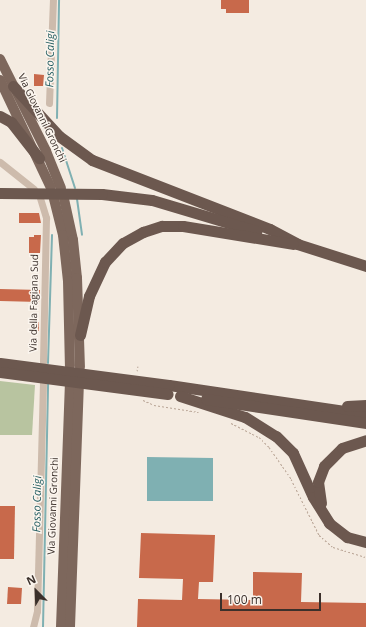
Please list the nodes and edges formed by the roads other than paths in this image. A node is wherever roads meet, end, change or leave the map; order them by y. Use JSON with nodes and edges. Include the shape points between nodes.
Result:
{"nodes":[{"id":1,"x":53,"y":0,"type":"edge"},
{"id":2,"x":0,"y":58,"type":"edge"},
{"id":3,"x":0,"y":80,"type":"edge"},
{"id":4,"x":14,"y":86,"type":"junction"},
{"id":5,"x":50,"y":103,"type":"dead end"},
{"id":6,"x":0,"y":116,"type":"edge"},
{"id":7,"x":39,"y":158,"type":"junction"},
{"id":8,"x":0,"y":162,"type":"edge"},
{"id":9,"x":34,"y":189,"type":"dead end"},
{"id":10,"x":0,"y":193,"type":"edge"},
{"id":11,"x":40,"y":198,"type":"dead end"},
{"id":12,"x":298,"y":244,"type":"junction"},
{"id":13,"x":330,"y":255,"type":"junction"},
{"id":14,"x":366,"y":260,"type":"edge"},
{"id":15,"x":366,"y":266,"type":"edge"},
{"id":16,"x":366,"y":273,"type":"edge"},
{"id":17,"x":80,"y":335,"type":"junction"},
{"id":18,"x":43,"y":362,"type":"dead end"},
{"id":19,"x":0,"y":363,"type":"edge"},
{"id":20,"x":0,"y":372,"type":"edge"},
{"id":21,"x":43,"y":382,"type":"dead end"},
{"id":22,"x":168,"y":390,"type":"junction"},
{"id":23,"x":180,"y":396,"type":"junction"},
{"id":24,"x":366,"y":405,"type":"edge"},
{"id":25,"x":311,"y":406,"type":"junction"},
{"id":26,"x":366,"y":414,"type":"edge"},
{"id":27,"x":366,"y":423,"type":"edge"},
{"id":28,"x":366,"y":440,"type":"edge"},
{"id":29,"x":326,"y":519,"type":"junction"},
{"id":30,"x":366,"y":542,"type":"edge"},
{"id":31,"x":33,"y":627,"type":"edge"},
{"id":32,"x":61,"y":627,"type":"edge"},
{"id":33,"x":70,"y":627,"type":"edge"}],
"edges":[{"from":1,"to":5,"type":"street"},
{"from":2,"to":4,"type":"main road","name":"Via Giovanni Gronchi"},
{"from":3,"to":7,"type":"main road","name":"Via Giovanni Gronchi"},
{"from":4,"to":7,"type":"main road","name":"Via Giovanni Gronchi","via":[[46,151],[56,188]]},
{"from":4,"to":12,"type":"highway","via":[[54,131],[87,158],[270,229]]},
{"from":6,"to":7,"type":"highway","via":[[11,122]]},
{"from":8,"to":9,"type":"street"},
{"from":10,"to":12,"type":"highway","bridge":true,"via":[[102,194],[152,200]]},
{"from":11,"to":18,"type":"street","name":"Via della Fagiana Sud","via":[[45,207]]},
{"from":12,"to":13,"type":"highway"},
{"from":12,"to":17,"type":"highway","via":[[184,226],[162,226],[143,232],[115,250],[102,266],[89,296]]},
{"from":13,"to":14,"type":"highway"},
{"from":13,"to":15,"type":"highway"},
{"from":13,"to":16,"type":"highway"},
{"from":17,"to":17,"type":"main road","via":[[73,240],[59,199],[75,366]]},
{"from":19,"to":22,"type":"highway","bridge":true},
{"from":20,"to":22,"type":"highway","bridge":true},
{"from":21,"to":31,"type":"street","via":[[37,611]]},
{"from":22,"to":23,"type":"highway"},
{"from":22,"to":25,"type":"highway"},
{"from":23,"to":27,"type":"highway"},
{"from":23,"to":29,"type":"highway","via":[[245,417],[276,436],[293,453]]},
{"from":24,"to":25,"type":"highway"},
{"from":25,"to":26,"type":"highway"},
{"from":28,"to":29,"type":"highway","via":[[342,448],[324,466],[319,477],[318,492]]},
{"from":29,"to":30,"type":"highway","via":[[343,535]]},
{"from":32,"to":33,"type":"main road","name":"Via Giovanni Gronchi","via":[[74,387]]}]}
